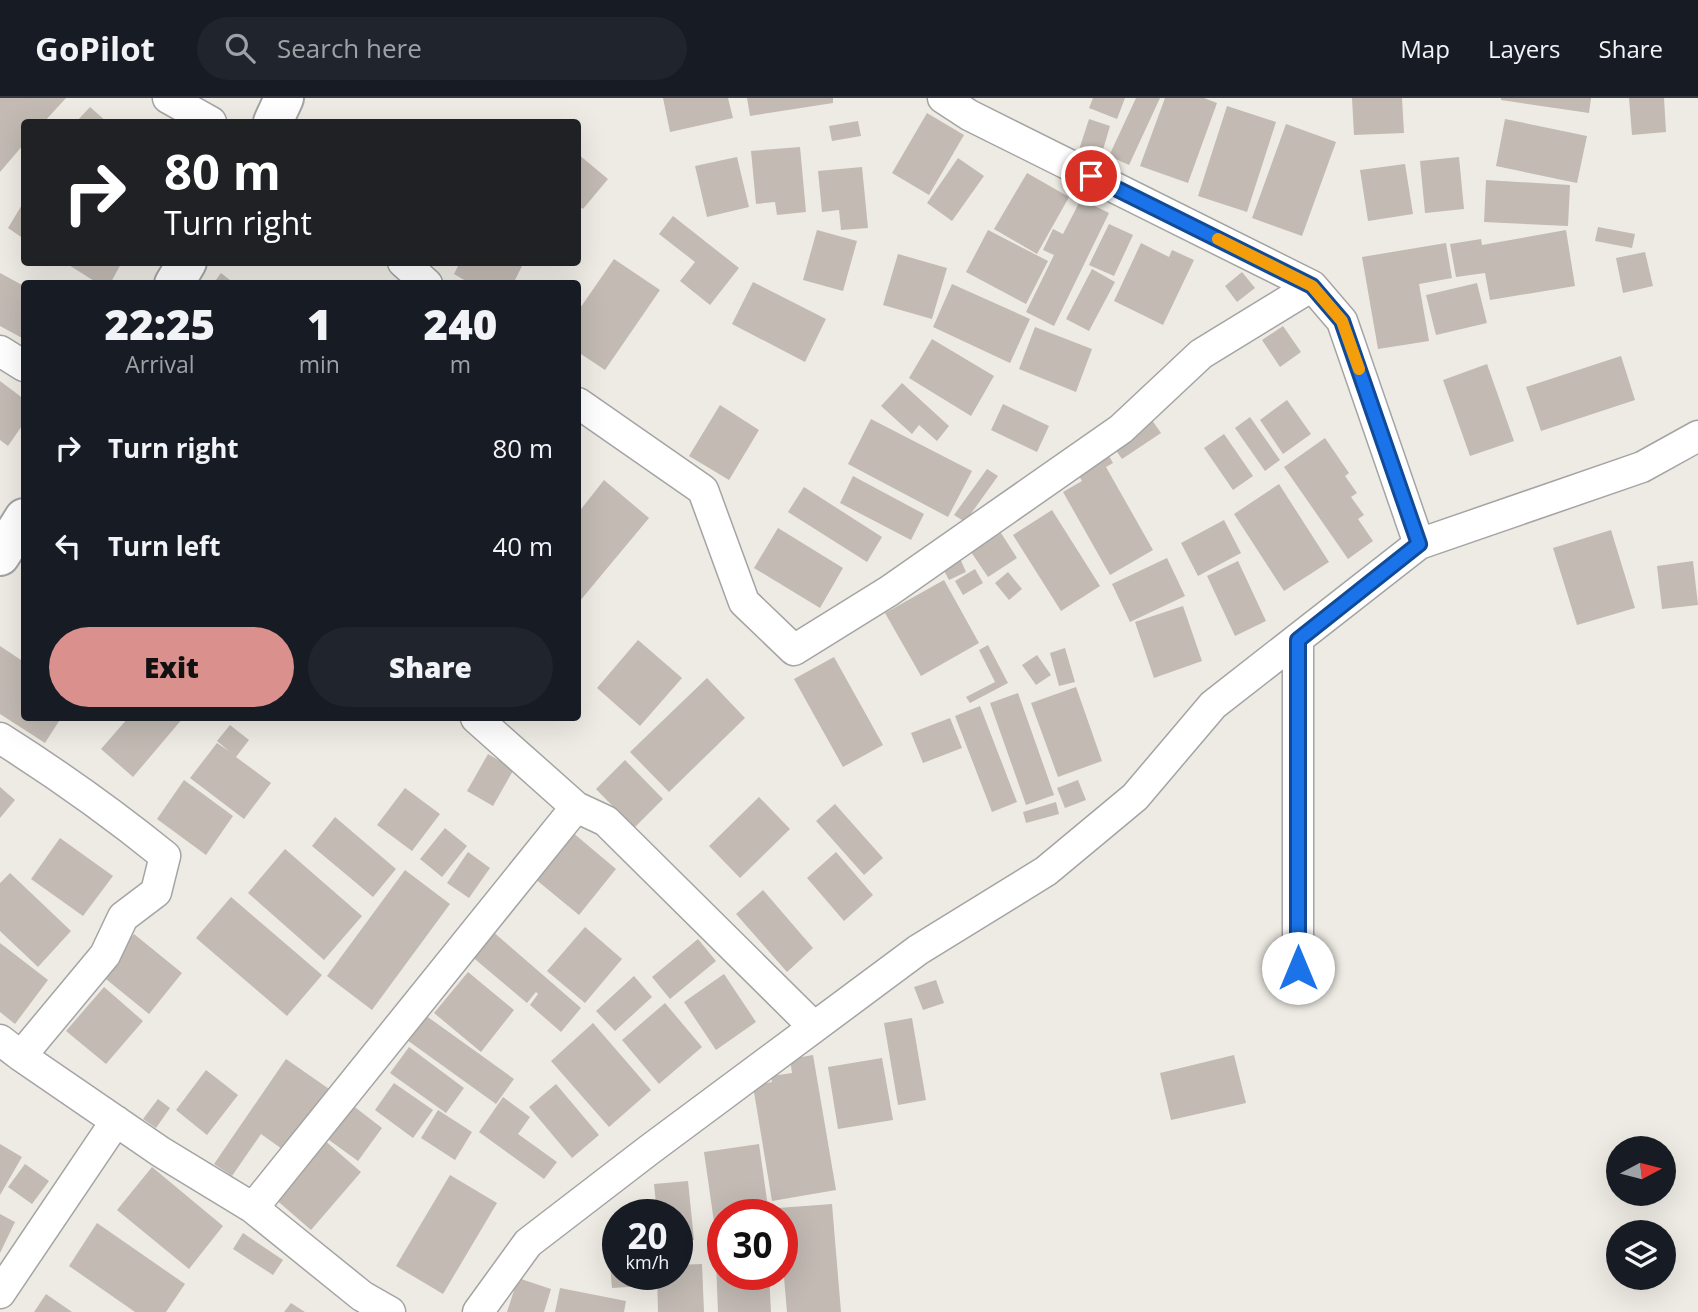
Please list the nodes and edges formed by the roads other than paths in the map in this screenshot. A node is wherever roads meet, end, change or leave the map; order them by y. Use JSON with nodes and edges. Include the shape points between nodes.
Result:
{"nodes":[{"id":1,"x":168,"y":98,"type":"edge"},
{"id":2,"x":284,"y":98,"type":"edge"},
{"id":3,"x":943,"y":98,"type":"edge"},
{"id":4,"x":206,"y":119,"type":"edge"},
{"id":5,"x":274,"y":119,"type":"edge"},
{"id":6,"x":407,"y":266,"type":"edge"},
{"id":7,"x":422,"y":280,"type":"edge"},
{"id":8,"x":1312,"y":286,"type":"junction"},
{"id":9,"x":0,"y":351,"type":"edge"},
{"id":10,"x":21,"y":364,"type":"edge"},
{"id":11,"x":581,"y":405,"type":"edge"},
{"id":12,"x":1698,"y":436,"type":"edge"},
{"id":13,"x":21,"y":523,"type":"edge"},
{"id":14,"x":1419,"y":544,"type":"junction"},
{"id":15,"x":0,"y":556,"type":"edge"},
{"id":16,"x":1298,"y":640,"type":"junction"},
{"id":17,"x":479,"y":721,"type":"edge"},
{"id":18,"x":0,"y":737,"type":"edge"},
{"id":19,"x":576,"y":807,"type":"junction"},
{"id":20,"x":1298,"y":968,"type":"dead end"},
{"id":21,"x":814,"y":1027,"type":"junction"},
{"id":22,"x":11,"y":1048,"type":"edge"},
{"id":23,"x":116,"y":1121,"type":"junction"},
{"id":24,"x":253,"y":1208,"type":"junction"},
{"id":25,"x":0,"y":1293,"type":"edge"},
{"id":26,"x":390,"y":1312,"type":"edge"},
{"id":27,"x":478,"y":1312,"type":"edge"}],
"edges":[{"from":1,"to":4,"type":"street"},
{"from":2,"to":5,"type":"street"},
{"from":3,"to":8,"type":"street"},
{"from":6,"to":7,"type":"street"},
{"from":8,"to":11,"type":"street","via":[[1201,354],[1121,429],[889,591],[794,650],[744,603],[703,489]]},
{"from":8,"to":14,"type":"street","via":[[1342,321]]},
{"from":9,"to":10,"type":"street"},
{"from":12,"to":14,"type":"street","via":[[1642,467]]},
{"from":13,"to":15,"type":"street"},
{"from":14,"to":16,"type":"street"},
{"from":16,"to":20,"type":"street"},
{"from":16,"to":21,"type":"street","via":[[1213,705],[1135,797],[1046,871],[918,950]]},
{"from":17,"to":19,"type":"street"},
{"from":18,"to":22,"type":"street","via":[[165,856],[156,892],[123,917],[105,955]]},
{"from":19,"to":21,"type":"street","via":[[606,821]]},
{"from":19,"to":24,"type":"street"},
{"from":21,"to":27,"type":"street","via":[[528,1243]]},
{"from":22,"to":23,"type":"street"},
{"from":23,"to":24,"type":"street"},
{"from":23,"to":25,"type":"street"},
{"from":24,"to":26,"type":"street","via":[[362,1296]]}]}
